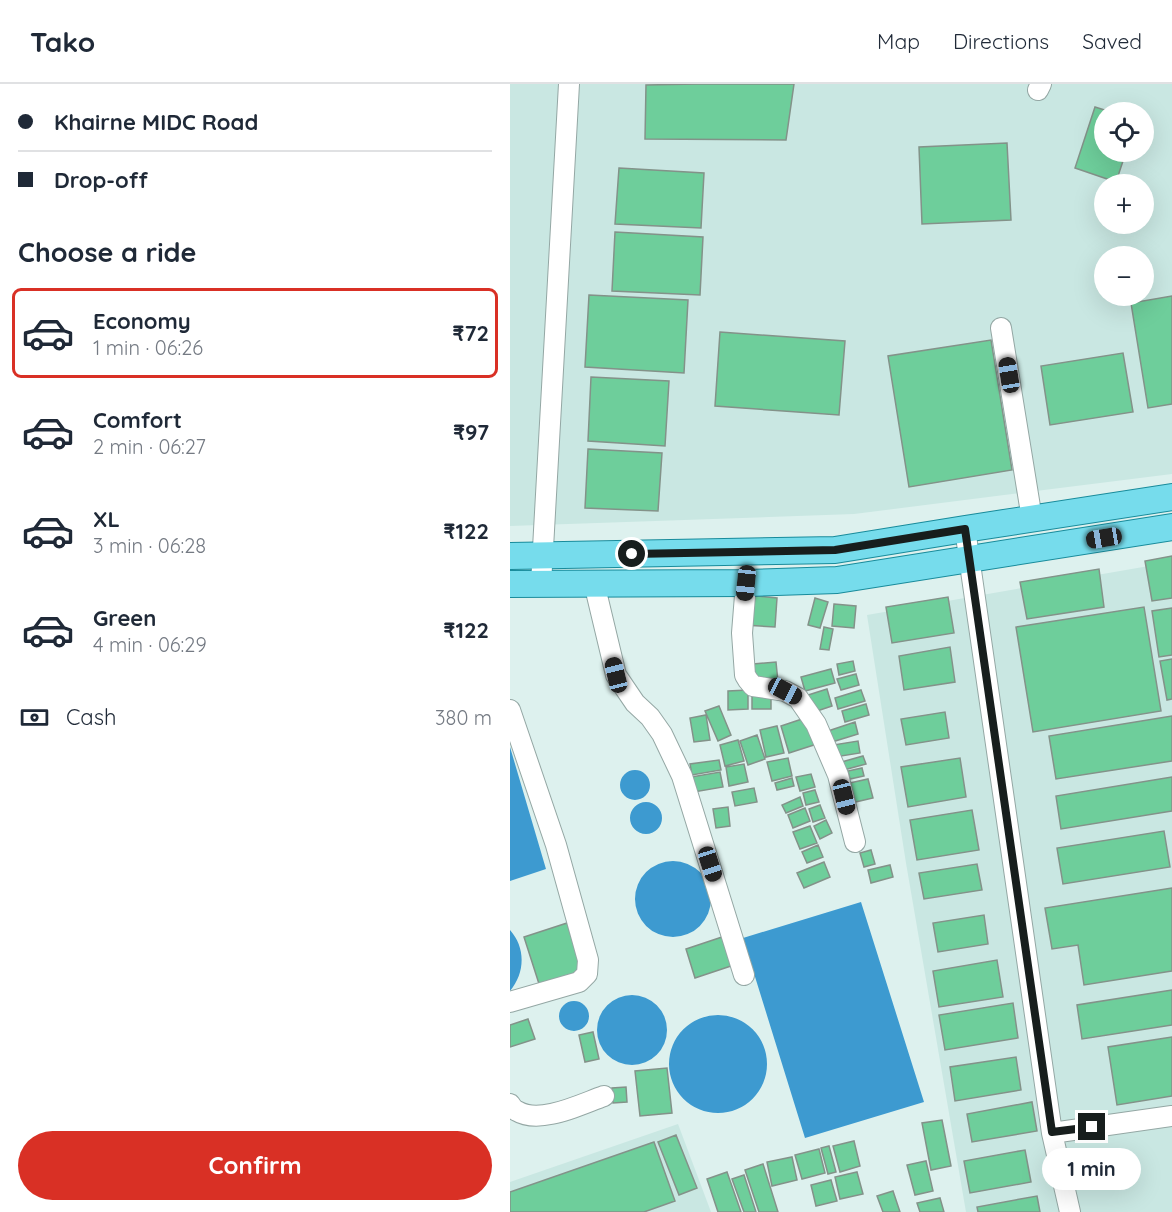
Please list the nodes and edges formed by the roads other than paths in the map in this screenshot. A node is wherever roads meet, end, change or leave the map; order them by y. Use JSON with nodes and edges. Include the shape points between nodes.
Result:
{"nodes":[{"id":1,"x":569,"y":84,"type":"edge"},
{"id":2,"x":1001,"y":328,"type":"dead end"},
{"id":3,"x":1172,"y":497,"type":"edge"},
{"id":4,"x":1032,"y":519,"type":"junction"},
{"id":5,"x":1172,"y":527,"type":"edge"},
{"id":6,"x":965,"y":529,"type":"junction"},
{"id":7,"x":542,"y":555,"type":"junction"},
{"id":8,"x":510,"y":556,"type":"edge"},
{"id":9,"x":969,"y":558,"type":"junction"},
{"id":10,"x":594,"y":583,"type":"junction"},
{"id":11,"x":746,"y":583,"type":"junction"},
{"id":12,"x":510,"y":584,"type":"edge"},
{"id":13,"x":541,"y":584,"type":"junction"},
{"id":14,"x":510,"y":710,"type":"edge"},
{"id":15,"x":855,"y":842,"type":"dead end"},
{"id":16,"x":744,"y":975,"type":"dead end"},
{"id":17,"x":510,"y":1002,"type":"edge"},
{"id":18,"x":604,"y":1096,"type":"dead end"},
{"id":19,"x":510,"y":1104,"type":"edge"},
{"id":20,"x":1172,"y":1116,"type":"edge"},
{"id":21,"x":1052,"y":1132,"type":"junction"},
{"id":22,"x":1070,"y":1212,"type":"edge"}],
"edges":[{"from":1,"to":7,"type":"street"},
{"from":2,"to":4,"type":"street"},
{"from":3,"to":4,"type":"main road"},
{"from":4,"to":6,"type":"main road"},
{"from":5,"to":9,"type":"main road"},
{"from":6,"to":7,"type":"main road","via":[[835,550]]},
{"from":6,"to":9,"type":"street"},
{"from":7,"to":8,"type":"main road"},
{"from":7,"to":13,"type":"street"},
{"from":9,"to":11,"type":"main road","via":[[837,580]]},
{"from":9,"to":21,"type":"street"},
{"from":10,"to":11,"type":"main road"},
{"from":10,"to":13,"type":"main road"},
{"from":10,"to":16,"type":"street","via":[[616,675],[662,734],[682,776]]},
{"from":11,"to":15,"type":"street","via":[[742,633],[748,680],[753,686],[785,691],[798,698],[816,724],[838,775]]},
{"from":12,"to":13,"type":"main road"},
{"from":14,"to":17,"type":"street","via":[[556,845],[588,960],[586,974],[579,981]]},
{"from":18,"to":19,"type":"street","via":[[548,1115],[532,1116]]},
{"from":20,"to":21,"type":"street"},
{"from":21,"to":22,"type":"street"}]}
